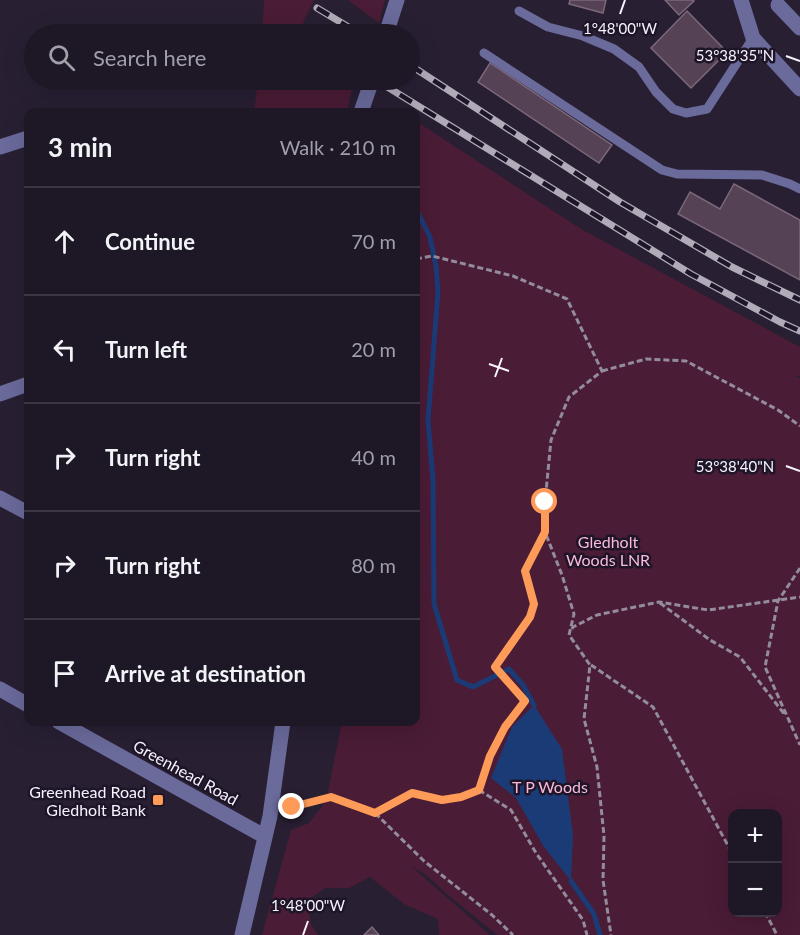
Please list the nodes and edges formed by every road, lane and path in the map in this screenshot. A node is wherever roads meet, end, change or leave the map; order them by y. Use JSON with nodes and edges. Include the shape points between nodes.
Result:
{"nodes":[{"id":1,"x":397,"y":0,"type":"edge"},
{"id":2,"x":741,"y":0,"type":"edge"},
{"id":3,"x":778,"y":5,"type":"dead end"},
{"id":4,"x":519,"y":11,"type":"dead end"},
{"id":5,"x":389,"y":24,"type":"edge"},
{"id":6,"x":800,"y":28,"type":"edge"},
{"id":7,"x":753,"y":39,"type":"junction"},
{"id":8,"x":484,"y":53,"type":"dead end"},
{"id":9,"x":800,"y":88,"type":"edge"},
{"id":10,"x":369,"y":90,"type":"edge"},
{"id":11,"x":362,"y":108,"type":"edge"},
{"id":12,"x":24,"y":139,"type":"edge"},
{"id":13,"x":0,"y":147,"type":"edge"},
{"id":14,"x":800,"y":189,"type":"edge"},
{"id":15,"x":420,"y":258,"type":"edge"},
{"id":16,"x":602,"y":371,"type":"junction"},
{"id":17,"x":24,"y":385,"type":"edge"},
{"id":18,"x":0,"y":394,"type":"edge"},
{"id":19,"x":800,"y":426,"type":"edge"},
{"id":20,"x":0,"y":498,"type":"edge"},
{"id":21,"x":24,"y":511,"type":"edge"},
{"id":22,"x":545,"y":532,"type":"junction"},
{"id":23,"x":800,"y":568,"type":"edge"},
{"id":24,"x":800,"y":597,"type":"edge"},
{"id":25,"x":778,"y":601,"type":"junction"},
{"id":26,"x":659,"y":602,"type":"junction"},
{"id":27,"x":569,"y":634,"type":"junction"},
{"id":28,"x":590,"y":664,"type":"junction"},
{"id":29,"x":0,"y":689,"type":"edge"},
{"id":30,"x":24,"y":703,"type":"edge"},
{"id":31,"x":788,"y":719,"type":"junction"},
{"id":32,"x":66,"y":726,"type":"edge"},
{"id":33,"x":282,"y":726,"type":"edge"},
{"id":34,"x":800,"y":745,"type":"edge"},
{"id":35,"x":479,"y":790,"type":"junction"},
{"id":36,"x":375,"y":813,"type":"junction"},
{"id":37,"x":270,"y":816,"type":"junction"},
{"id":38,"x":264,"y":836,"type":"junction"},
{"id":39,"x":728,"y":846,"type":"edge"},
{"id":40,"x":768,"y":917,"type":"edge"},
{"id":41,"x":242,"y":935,"type":"edge"},
{"id":42,"x":513,"y":935,"type":"edge"},
{"id":43,"x":588,"y":935,"type":"edge"},
{"id":44,"x":610,"y":935,"type":"edge"},
{"id":45,"x":777,"y":935,"type":"edge"}],
"edges":[{"from":1,"to":5,"type":"street"},
{"from":2,"to":7,"type":"street"},
{"from":3,"to":6,"type":"street"},
{"from":4,"to":7,"type":"lane","via":[[548,27],[614,49],[639,68],[656,93],[674,109],[686,113],[707,109]]},
{"from":7,"to":9,"type":"street"},
{"from":8,"to":14,"type":"lane","via":[[662,170],[676,174],[762,175]]},
{"from":10,"to":11,"type":"street"},
{"from":12,"to":13,"type":"street"},
{"from":15,"to":16,"type":"path","via":[[438,257],[513,276],[567,298]]},
{"from":16,"to":19,"type":"path","via":[[646,359],[686,361],[778,410]]},
{"from":16,"to":22,"type":"path","via":[[569,397],[551,440]]},
{"from":17,"to":18,"type":"street"},
{"from":20,"to":21,"type":"street"},
{"from":22,"to":27,"type":"path","via":[[574,614]]},
{"from":22,"to":35,"type":"path","via":[[525,571],[534,604],[530,617],[495,667],[525,701],[490,756]]},
{"from":23,"to":25,"type":"path"},
{"from":24,"to":25,"type":"path"},
{"from":25,"to":26,"type":"path","via":[[708,610]]},
{"from":25,"to":31,"type":"path","via":[[765,667]]},
{"from":26,"to":27,"type":"path","via":[[597,615],[573,627]]},
{"from":26,"to":31,"type":"path","via":[[740,657]]},
{"from":27,"to":28,"type":"path"},
{"from":28,"to":39,"type":"path","via":[[653,707]]},
{"from":28,"to":44,"type":"path","via":[[584,719],[597,767]]},
{"from":29,"to":30,"type":"street"},
{"from":31,"to":34,"type":"path"},
{"from":32,"to":38,"type":"street","name":"Greenhead Road"},
{"from":33,"to":37,"type":"street"},
{"from":35,"to":36,"type":"path","via":[[442,800],[412,793]]},
{"from":35,"to":43,"type":"path","via":[[511,810],[583,920]]},
{"from":36,"to":37,"type":"path","via":[[331,797],[292,807],[286,817]]},
{"from":36,"to":42,"type":"path","via":[[424,861]]},
{"from":37,"to":38,"type":"street"},
{"from":38,"to":41,"type":"street"},
{"from":40,"to":45,"type":"path"}]}
